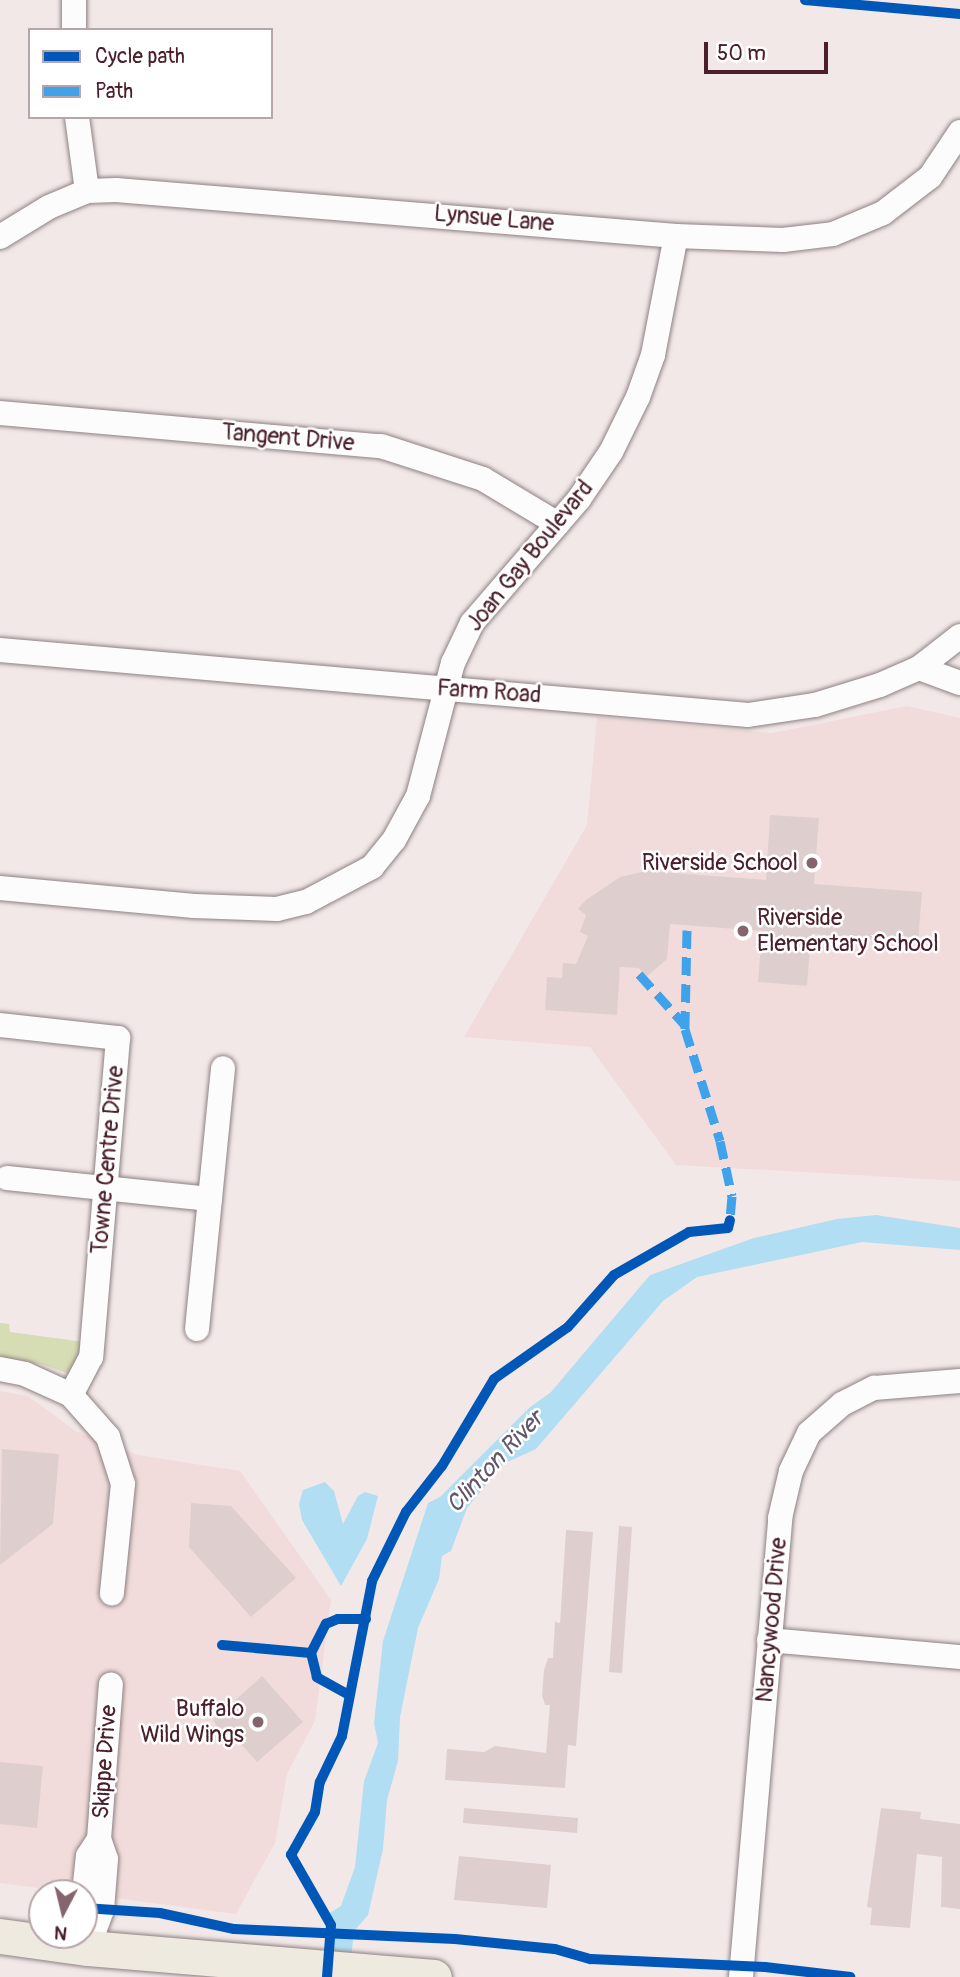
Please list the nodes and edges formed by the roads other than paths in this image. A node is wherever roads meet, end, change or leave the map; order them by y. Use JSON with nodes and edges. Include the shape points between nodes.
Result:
{"nodes":[{"id":1,"x":74,"y":0,"type":"edge"},
{"id":2,"x":74,"y":28,"type":"edge"},
{"id":3,"x":77,"y":119,"type":"edge"},
{"id":4,"x":960,"y":132,"type":"edge"},
{"id":5,"x":87,"y":191,"type":"junction"},
{"id":6,"x":676,"y":236,"type":"junction"},
{"id":7,"x":0,"y":237,"type":"edge"},
{"id":8,"x":0,"y":413,"type":"edge"},
{"id":9,"x":558,"y":524,"type":"junction"},
{"id":10,"x":960,"y":636,"type":"edge"},
{"id":11,"x":0,"y":650,"type":"edge"},
{"id":12,"x":919,"y":668,"type":"junction"},
{"id":13,"x":960,"y":683,"type":"edge"},
{"id":14,"x":446,"y":689,"type":"junction"},
{"id":15,"x":0,"y":888,"type":"edge"},
{"id":16,"x":0,"y":1025,"type":"edge"},
{"id":17,"x":223,"y":1068,"type":"dead end"},
{"id":18,"x":7,"y":1178,"type":"dead end"},
{"id":19,"x":106,"y":1186,"type":"junction"},
{"id":20,"x":210,"y":1199,"type":"junction"},
{"id":21,"x":197,"y":1329,"type":"dead end"},
{"id":22,"x":0,"y":1369,"type":"edge"},
{"id":23,"x":960,"y":1381,"type":"edge"},
{"id":24,"x":71,"y":1395,"type":"junction"},
{"id":25,"x":113,"y":1593,"type":"dead end"},
{"id":26,"x":769,"y":1640,"type":"junction"},
{"id":27,"x":960,"y":1657,"type":"edge"},
{"id":28,"x":111,"y":1684,"type":"dead end"},
{"id":29,"x":99,"y":1839,"type":"junction"},
{"id":30,"x":86,"y":1879,"type":"edge"},
{"id":31,"x":98,"y":1916,"type":"edge"},
{"id":32,"x":28,"y":1935,"type":"edge"},
{"id":33,"x":0,"y":1936,"type":"edge"},
{"id":34,"x":98,"y":1936,"type":"edge"},
{"id":35,"x":434,"y":1977,"type":"edge"},
{"id":36,"x":741,"y":1977,"type":"edge"}],
"edges":[{"from":1,"to":2,"type":"street"},
{"from":3,"to":5,"type":"street"},
{"from":4,"to":6,"type":"street","name":"Lynsue Lane","via":[[930,177],[883,213],[833,233],[783,240]]},
{"from":5,"to":6,"type":"street","name":"Lynsue Lane","via":[[180,192]]},
{"from":5,"to":7,"type":"street","name":"Lynsue Lane","via":[[48,207]]},
{"from":6,"to":9,"type":"street","name":"Joan Gay Boulevard","via":[[653,355],[638,397],[611,452]]},
{"from":8,"to":9,"type":"street","name":"Tangent Drive","via":[[381,446],[484,479]]},
{"from":9,"to":14,"type":"street","name":"Joan Gay Boulevard","via":[[472,623]]},
{"from":10,"to":12,"type":"street","name":"Farm Road"},
{"from":11,"to":14,"type":"street","name":"Farm Road"},
{"from":12,"to":13,"type":"street"},
{"from":12,"to":14,"type":"street","name":"Farm Road","via":[[815,705],[757,714]]},
{"from":14,"to":15,"type":"street","name":"Joan Gay Boulevard","via":[[418,796],[394,840],[372,867],[317,898],[277,909],[245,910]]},
{"from":16,"to":19,"type":"street","name":"Towne Centre Drive","via":[[118,1038]]},
{"from":17,"to":20,"type":"street"},
{"from":18,"to":19,"type":"street"},
{"from":19,"to":20,"type":"street"},
{"from":19,"to":24,"type":"street","name":"Towne Centre Drive","via":[[91,1357]]},
{"from":20,"to":21,"type":"street"},
{"from":22,"to":24,"type":"street","via":[[25,1374]]},
{"from":23,"to":26,"type":"street","name":"Nancywood Drive","via":[[874,1388],[842,1404],[809,1433],[791,1471],[780,1518]]},
{"from":24,"to":25,"type":"street","via":[[108,1437],[123,1484]]},
{"from":26,"to":27,"type":"street"},
{"from":26,"to":36,"type":"street","name":"Nancywood Drive"},
{"from":28,"to":29,"type":"street","name":"Skippe Drive"},
{"from":29,"to":30,"type":"street","name":"Skippe Drive","via":[[88,1856]]},
{"from":29,"to":31,"type":"street","name":"Skippe Drive","via":[[106,1859]]},
{"from":32,"to":33,"type":"highway"},
{"from":34,"to":35,"type":"highway","via":[[337,1969]]}]}
